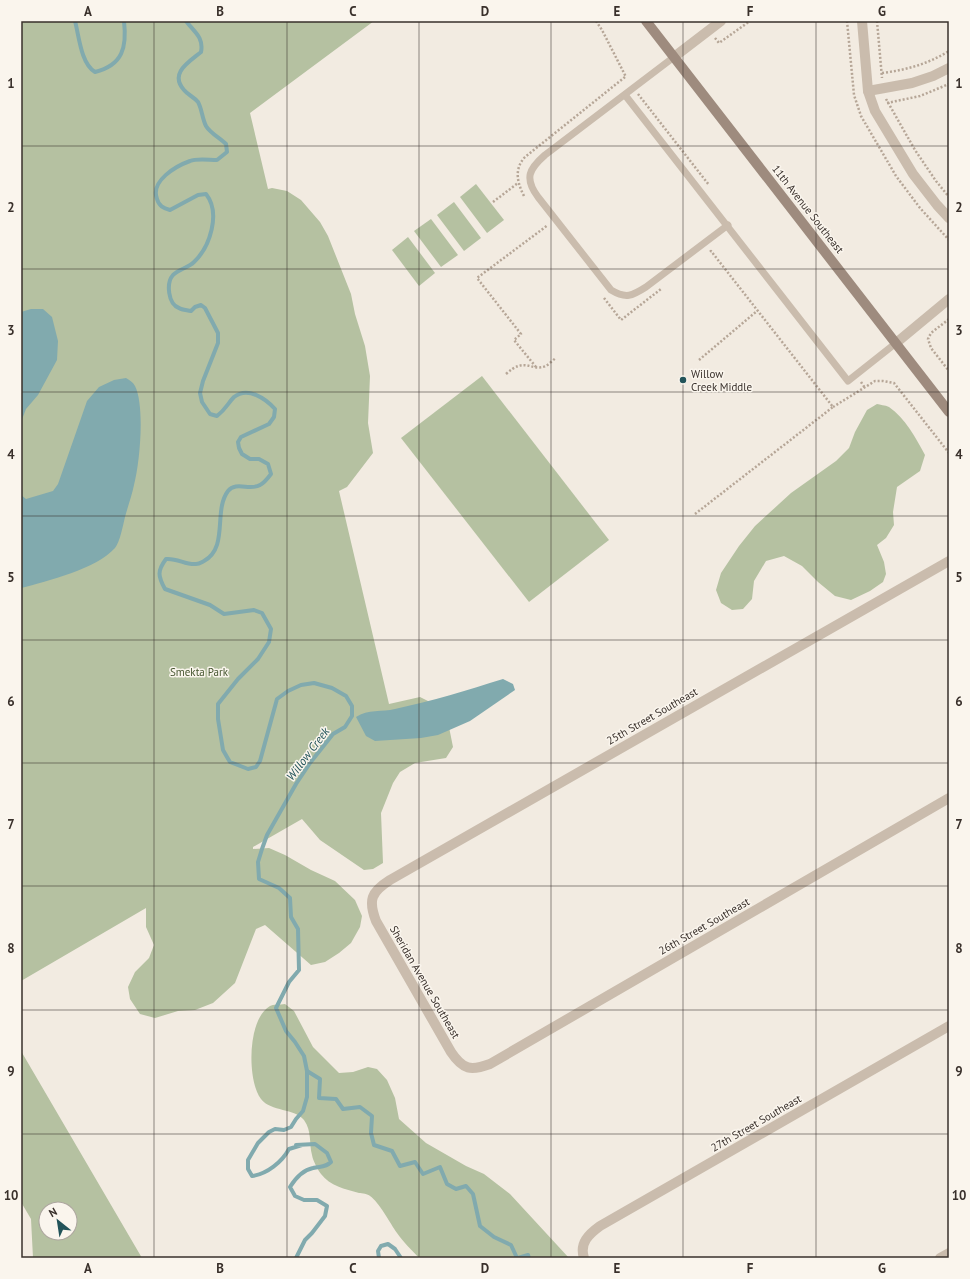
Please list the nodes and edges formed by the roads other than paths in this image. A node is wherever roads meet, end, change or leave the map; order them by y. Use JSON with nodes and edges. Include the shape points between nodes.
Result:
{"nodes":[{"id":1,"x":646,"y":21,"type":"edge"},
{"id":2,"x":721,"y":21,"type":"edge"},
{"id":3,"x":862,"y":21,"type":"edge"},
{"id":4,"x":674,"y":57,"type":"junction"},
{"id":5,"x":949,"y":68,"type":"edge"},
{"id":6,"x":868,"y":92,"type":"junction"},
{"id":7,"x":625,"y":95,"type":"junction"},
{"id":8,"x":949,"y":218,"type":"edge"},
{"id":9,"x":728,"y":225,"type":"junction"},
{"id":10,"x":949,"y":299,"type":"edge"},
{"id":11,"x":896,"y":344,"type":"junction"},
{"id":12,"x":949,"y":412,"type":"edge"},
{"id":13,"x":949,"y":561,"type":"edge"},
{"id":14,"x":949,"y":798,"type":"edge"},
{"id":15,"x":372,"y":898,"type":"joint"},
{"id":16,"x":949,"y":1026,"type":"edge"},
{"id":17,"x":469,"y":1069,"type":"joint"},
{"id":18,"x":949,"y":1253,"type":"edge"},
{"id":19,"x":584,"y":1258,"type":"edge"},
{"id":20,"x":940,"y":1258,"type":"edge"}],
"edges":[{"from":1,"to":4,"type":"main road","name":"11th Avenue Southeast"},
{"from":2,"to":4,"type":"street"},
{"from":3,"to":6,"type":"street"},
{"from":4,"to":7,"type":"lane"},
{"from":4,"to":11,"type":"main road","name":"11th Avenue Southeast"},
{"from":5,"to":6,"type":"street","via":[[912,83]]},
{"from":6,"to":8,"type":"street","via":[[874,111],[900,155]]},
{"from":7,"to":9,"type":"lane"},
{"from":7,"to":9,"type":"lane","via":[[545,155],[532,168],[529,181],[610,290],[626,296],[636,293]]},
{"from":9,"to":11,"type":"lane","via":[[848,380]]},
{"from":10,"to":11,"type":"street"},
{"from":11,"to":12,"type":"main road","name":"11th Avenue Southeast"},
{"from":13,"to":15,"type":"street","name":"25th Street Southeast","via":[[390,880],[375,892]]},
{"from":14,"to":17,"type":"street","name":"26th Street Southeast","via":[[490,1064]]},
{"from":15,"to":17,"type":"street","name":"Sheridan Avenue Southeast","via":[[376,921],[451,1052],[461,1065]]},
{"from":16,"to":19,"type":"street","name":"27th Street Southeast","via":[[609,1220],[585,1240],[582,1248]]},
{"from":18,"to":20,"type":"street"}]}
